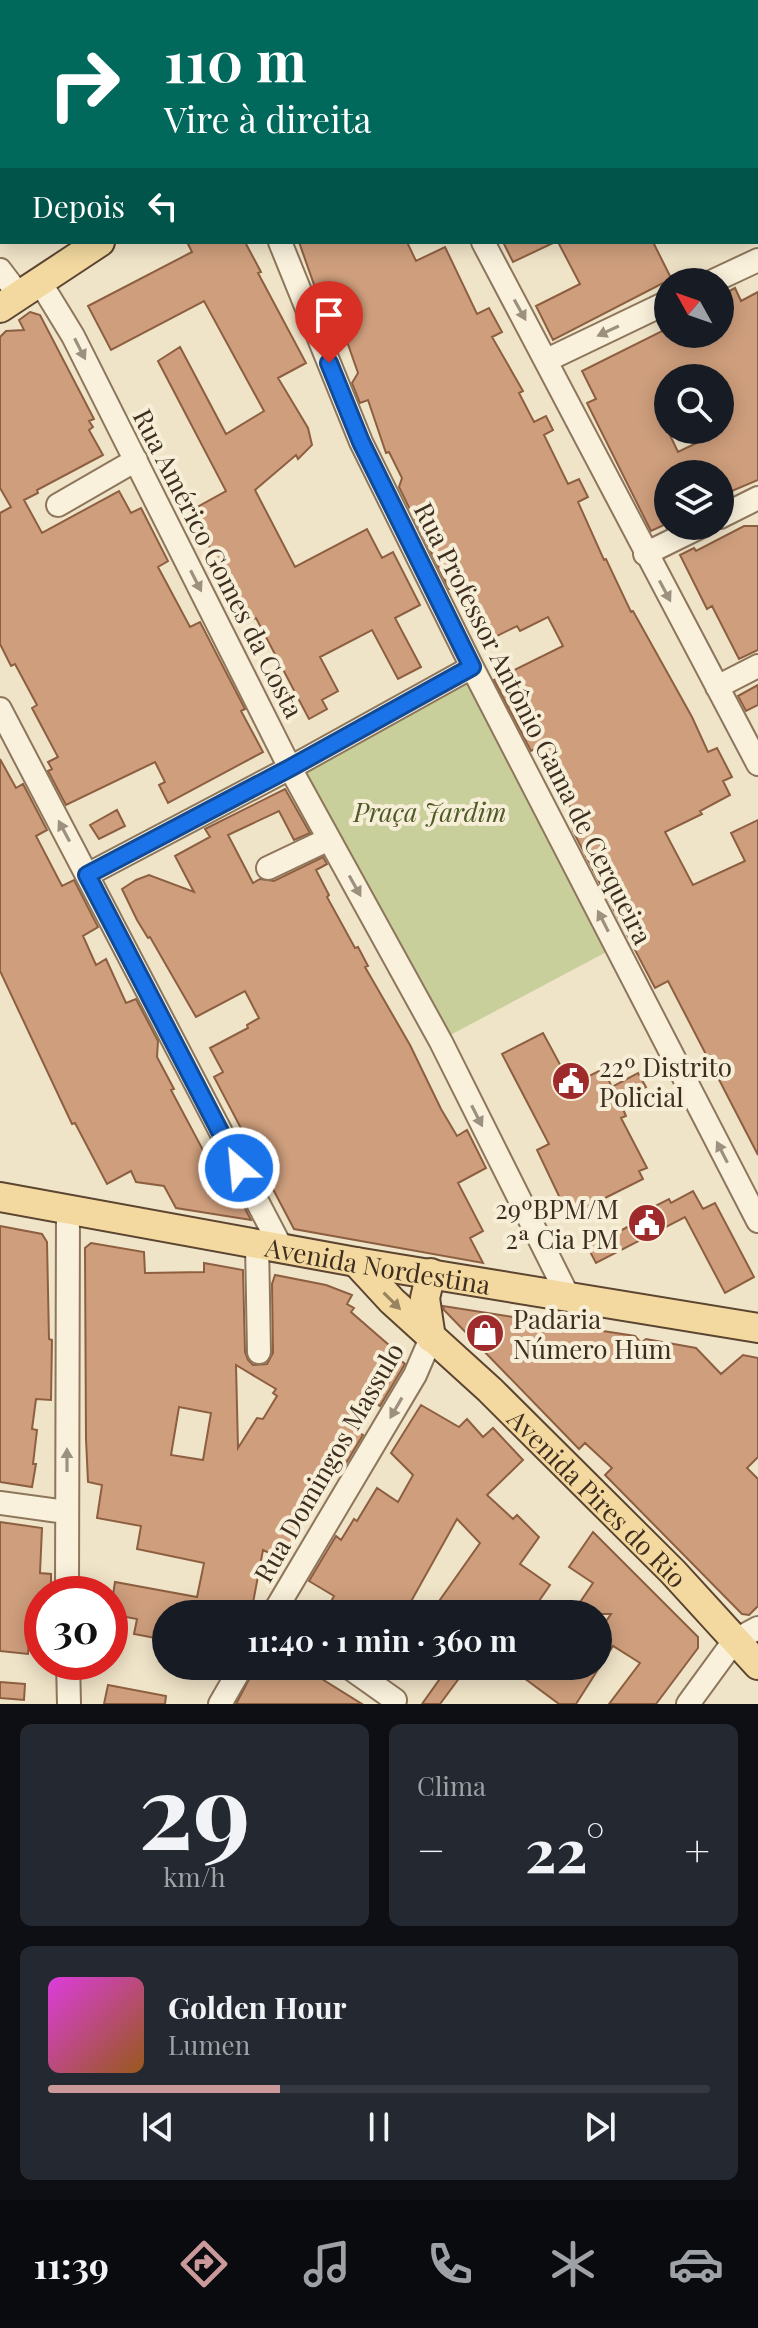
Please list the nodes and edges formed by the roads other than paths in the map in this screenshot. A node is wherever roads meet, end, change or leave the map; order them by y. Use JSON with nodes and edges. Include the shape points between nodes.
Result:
{"nodes":[{"id":1,"x":97,"y":244,"type":"edge"},
{"id":2,"x":281,"y":244,"type":"edge"},
{"id":3,"x":484,"y":244,"type":"edge"},
{"id":4,"x":758,"y":260,"type":"edge"},
{"id":5,"x":0,"y":270,"type":"edge"},
{"id":6,"x":734,"y":271,"type":"edge"},
{"id":7,"x":20,"y":295,"type":"edge"},
{"id":8,"x":654,"y":309,"type":"edge"},
{"id":9,"x":547,"y":360,"type":"junction"},
{"id":10,"x":136,"y":460,"type":"junction"},
{"id":11,"x":758,"y":498,"type":"edge"},
{"id":12,"x":58,"y":505,"type":"dead end"},
{"id":13,"x":734,"y":510,"type":"edge"},
{"id":14,"x":674,"y":540,"type":"edge"},
{"id":15,"x":645,"y":554,"type":"junction"},
{"id":16,"x":758,"y":666,"type":"edge"},
{"id":17,"x":472,"y":667,"type":"junction"},
{"id":18,"x":717,"y":687,"type":"junction"},
{"id":19,"x":0,"y":709,"type":"edge"},
{"id":20,"x":752,"y":738,"type":"edge"},
{"id":21,"x":758,"y":764,"type":"edge"},
{"id":22,"x":290,"y":768,"type":"junction"},
{"id":23,"x":329,"y":839,"type":"junction"},
{"id":24,"x":268,"y":868,"type":"dead end"},
{"id":25,"x":87,"y":875,"type":"junction"},
{"id":26,"x":0,"y":1197,"type":"edge"},
{"id":27,"x":68,"y":1208,"type":"junction"},
{"id":28,"x":758,"y":1221,"type":"edge"},
{"id":29,"x":269,"y":1245,"type":"junction"},
{"id":30,"x":356,"y":1262,"type":"junction"},
{"id":31,"x":431,"y":1273,"type":"junction"},
{"id":32,"x":568,"y":1296,"type":"junction"},
{"id":33,"x":758,"y":1328,"type":"edge"},
{"id":34,"x":431,"y":1338,"type":"junction"},
{"id":35,"x":259,"y":1352,"type":"dead end"},
{"id":36,"x":0,"y":1503,"type":"edge"},
{"id":37,"x":66,"y":1512,"type":"junction"},
{"id":38,"x":67,"y":1576,"type":"edge"},
{"id":39,"x":281,"y":1600,"type":"edge"},
{"id":40,"x":746,"y":1634,"type":"edge"},
{"id":41,"x":758,"y":1665,"type":"edge"},
{"id":42,"x":68,"y":1680,"type":"edge"},
{"id":43,"x":234,"y":1680,"type":"edge"},
{"id":44,"x":367,"y":1680,"type":"edge"},
{"id":45,"x":395,"y":1700,"type":"dead end"},
{"id":46,"x":69,"y":1704,"type":"edge"},
{"id":47,"x":220,"y":1704,"type":"edge"},
{"id":48,"x":688,"y":1704,"type":"edge"}],
"edges":[{"from":1,"to":7,"type":"main road"},
{"from":2,"to":17,"type":"street","name":"Rua Professor Antônio Gama de Cerqueira","via":[[361,442]]},
{"from":3,"to":9,"type":"street","one_way":true},
{"from":4,"to":6,"type":"street"},
{"from":5,"to":7,"type":"street","name":"Rua Américo Gomes da Costa"},
{"from":7,"to":10,"type":"street","name":"Rua Américo Gomes da Costa","one_way":true,"via":[[73,336]]},
{"from":8,"to":9,"type":"street","one_way":true},
{"from":9,"to":15,"type":"street"},
{"from":10,"to":12,"type":"street"},
{"from":10,"to":22,"type":"street","name":"Rua Américo Gomes da Costa","one_way":true},
{"from":11,"to":13,"type":"street"},
{"from":14,"to":15,"type":"street"},
{"from":15,"to":18,"type":"street","one_way":true},
{"from":16,"to":18,"type":"street"},
{"from":17,"to":22,"type":"street"},
{"from":28,"to":17,"type":"street","name":"Rua Professor Antônio Gama de Cerqueira","one_way":true},
{"from":18,"to":20,"type":"street"},
{"from":25,"to":19,"type":"street","one_way":true},
{"from":20,"to":21,"type":"street"},
{"from":22,"to":23,"type":"street","name":"Rua Américo Gomes da Costa"},
{"from":22,"to":25,"type":"street"},
{"from":23,"to":24,"type":"street"},
{"from":23,"to":32,"type":"street","name":"Rua Américo Gomes da Costa","one_way":true,"via":[[441,1042]]},
{"from":25,"to":29,"type":"street"},
{"from":26,"to":27,"type":"main road","name":"Avenida Nordestina"},
{"from":27,"to":29,"type":"main road","name":"Avenida Nordestina"},
{"from":37,"to":27,"type":"street","one_way":true},
{"from":29,"to":30,"type":"main road","name":"Avenida Nordestina"},
{"from":29,"to":35,"type":"street"},
{"from":30,"to":31,"type":"main road","name":"Avenida Nordestina"},
{"from":30,"to":34,"type":"main road","name":"Avenida Pires do Rio","one_way":true},
{"from":31,"to":32,"type":"main road","name":"Avenida Nordestina"},
{"from":31,"to":34,"type":"main road","via":[[425,1298]]},
{"from":32,"to":33,"type":"main road","name":"Avenida Nordestina"},
{"from":34,"to":39,"type":"street","name":"Rua Domingos Massulo","one_way":true,"via":[[415,1375]]},
{"from":34,"to":40,"type":"main road","name":"Avenida Pires do Rio"},
{"from":36,"to":37,"type":"street"},
{"from":37,"to":38,"type":"street"},
{"from":40,"to":41,"type":"main road","name":"Avenida Pires do Rio"},
{"from":40,"to":48,"type":"street"},
{"from":42,"to":46,"type":"street"},
{"from":43,"to":47,"type":"street"},
{"from":44,"to":45,"type":"street"}]}
